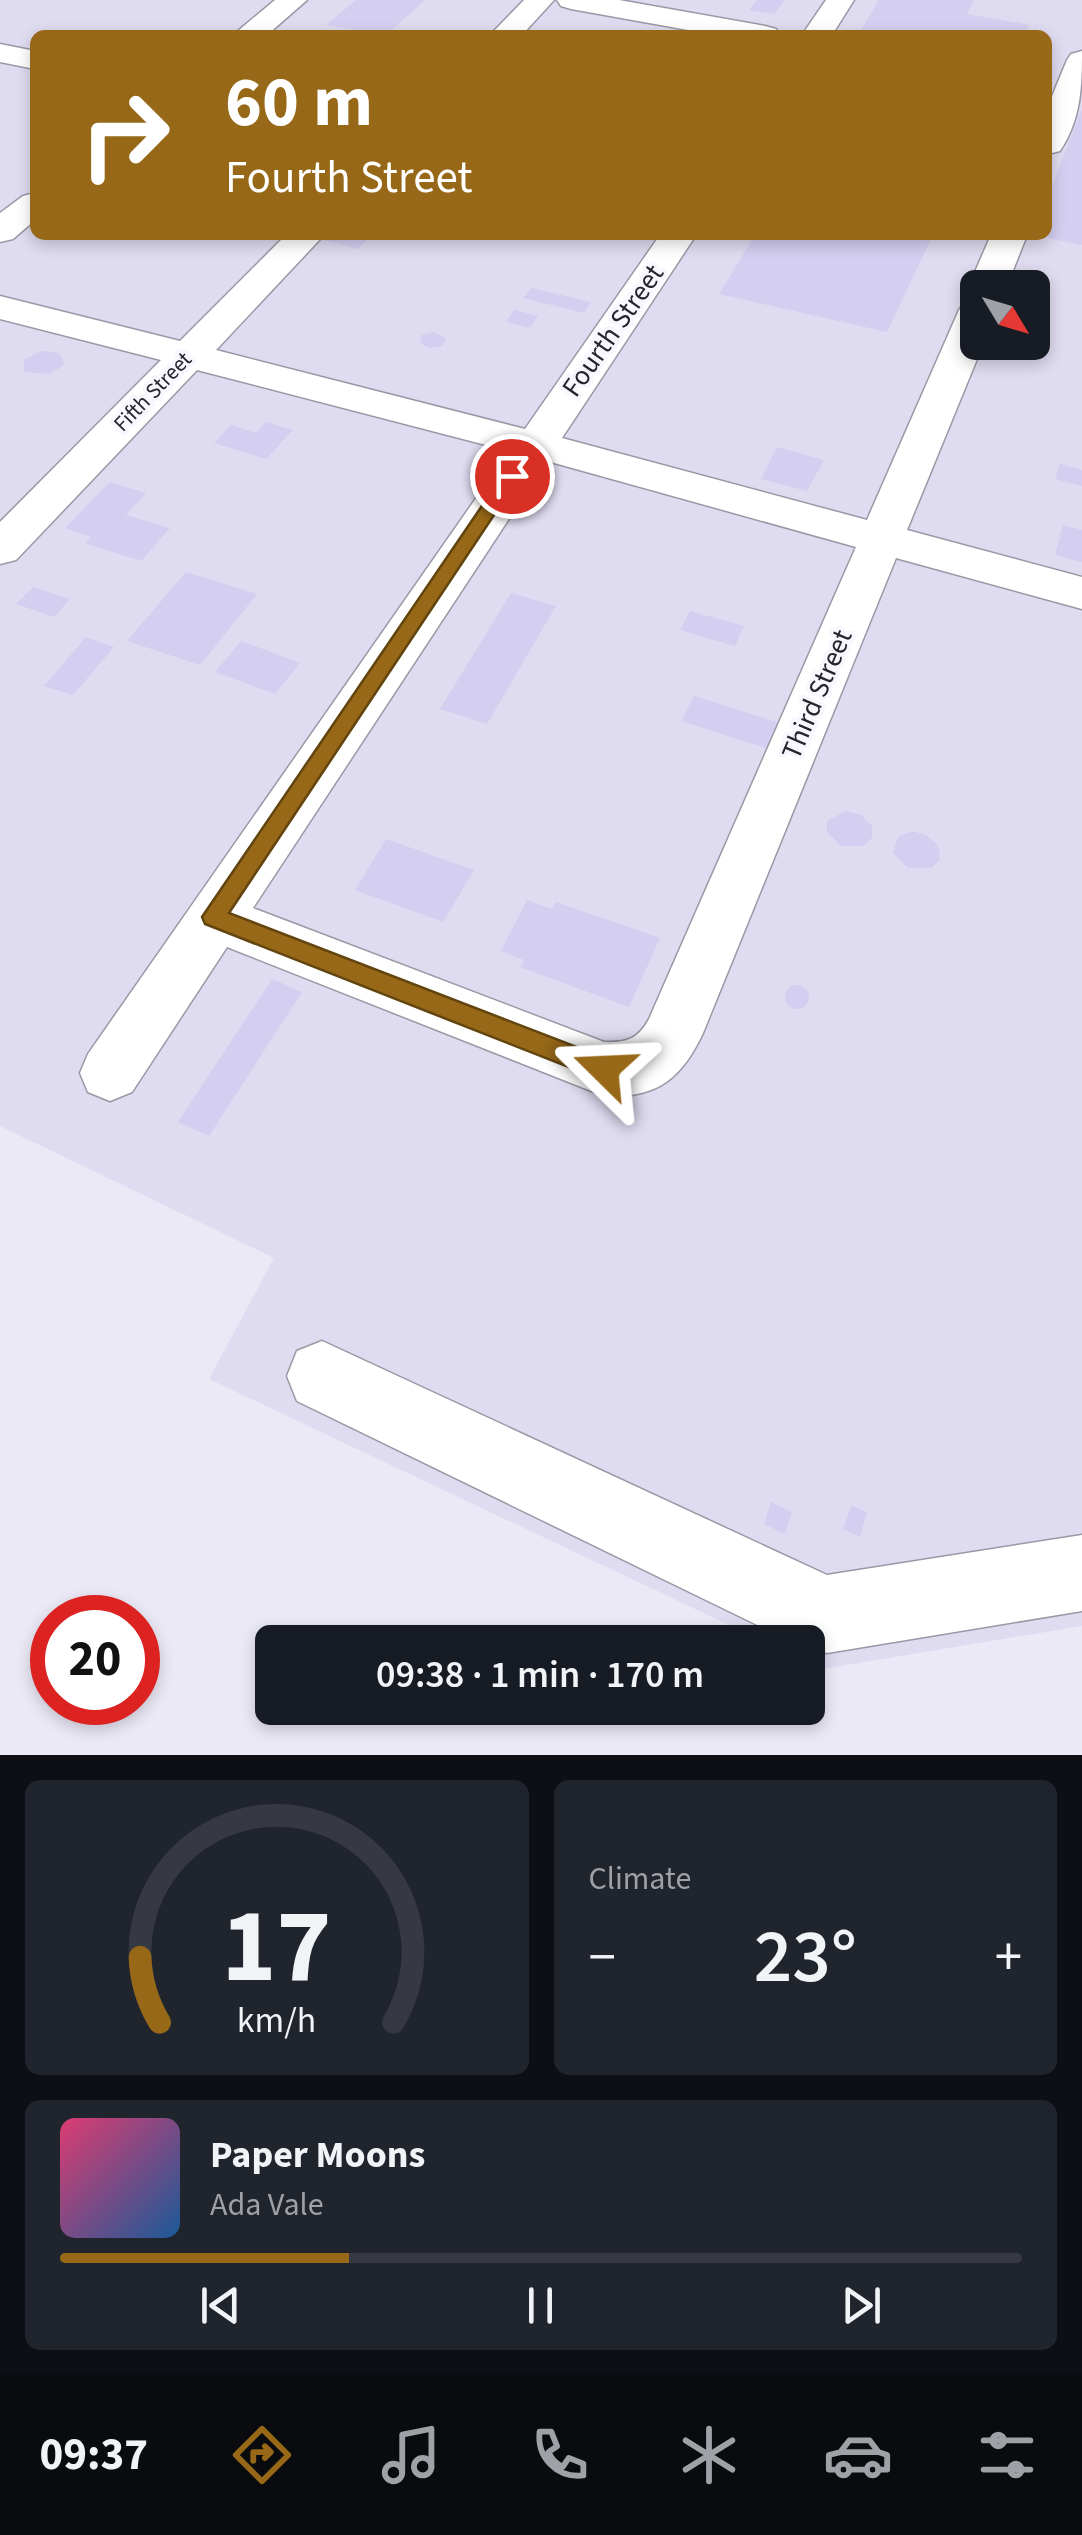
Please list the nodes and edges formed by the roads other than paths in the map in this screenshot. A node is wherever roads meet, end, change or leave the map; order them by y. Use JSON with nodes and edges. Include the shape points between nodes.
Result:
{"nodes":[{"id":1,"x":293,"y":0,"type":"edge"},
{"id":2,"x":540,"y":0,"type":"edge"},
{"id":3,"x":571,"y":0,"type":"edge"},
{"id":4,"x":840,"y":0,"type":"edge"},
{"id":5,"x":254,"y":30,"type":"edge"},
{"id":6,"x":510,"y":30,"type":"edge"},
{"id":7,"x":737,"y":30,"type":"edge"},
{"id":8,"x":820,"y":30,"type":"edge"},
{"id":9,"x":0,"y":53,"type":"edge"},
{"id":10,"x":30,"y":59,"type":"edge"},
{"id":11,"x":1070,"y":81,"type":"edge"},
{"id":12,"x":1052,"y":133,"type":"edge"},
{"id":13,"x":30,"y":208,"type":"edge"},
{"id":14,"x":0,"y":231,"type":"edge"},
{"id":15,"x":301,"y":240,"type":"edge"},
{"id":16,"x":675,"y":240,"type":"edge"},
{"id":17,"x":1007,"y":240,"type":"edge"},
{"id":18,"x":994,"y":270,"type":"edge"},
{"id":19,"x":0,"y":307,"type":"edge"},
{"id":20,"x":960,"y":353,"type":"edge"},
{"id":21,"x":188,"y":354,"type":"junction"},
{"id":22,"x":533,"y":444,"type":"junction"},
{"id":23,"x":881,"y":540,"type":"junction"},
{"id":24,"x":0,"y":549,"type":"edge"},
{"id":25,"x":1082,"y":593,"type":"edge"},
{"id":26,"x":214,"y":917,"type":"junction"},
{"id":27,"x":110,"y":1073,"type":"dead end"},
{"id":28,"x":322,"y":1376,"type":"dead end"},
{"id":29,"x":1082,"y":1573,"type":"edge"}],
"edges":[{"from":1,"to":5,"type":"lane"},
{"from":2,"to":6,"type":"lane"},
{"from":3,"to":7,"type":"lane"},
{"from":4,"to":8,"type":"lane"},
{"from":9,"to":10,"type":"lane"},
{"from":11,"to":12,"type":"lane"},
{"from":13,"to":14,"type":"lane"},
{"from":15,"to":21,"type":"lane","name":"Fifth Street"},
{"from":16,"to":22,"type":"lane","name":"Fourth Street"},
{"from":17,"to":18,"type":"lane"},
{"from":19,"to":21,"type":"lane"},
{"from":20,"to":23,"type":"lane","name":"Third Street"},
{"from":21,"to":22,"type":"lane"},
{"from":21,"to":24,"type":"lane","name":"Fifth Street"},
{"from":22,"to":23,"type":"lane"},
{"from":22,"to":26,"type":"lane","name":"Fourth Street"},
{"from":23,"to":25,"type":"lane"},
{"from":23,"to":26,"type":"lane","name":"Third Street","via":[[673,1033],[666,1048],[640,1068],[604,1069]]},
{"from":26,"to":27,"type":"lane","name":"Fourth Street"},
{"from":28,"to":29,"type":"lane","via":[[827,1614]]}]}
